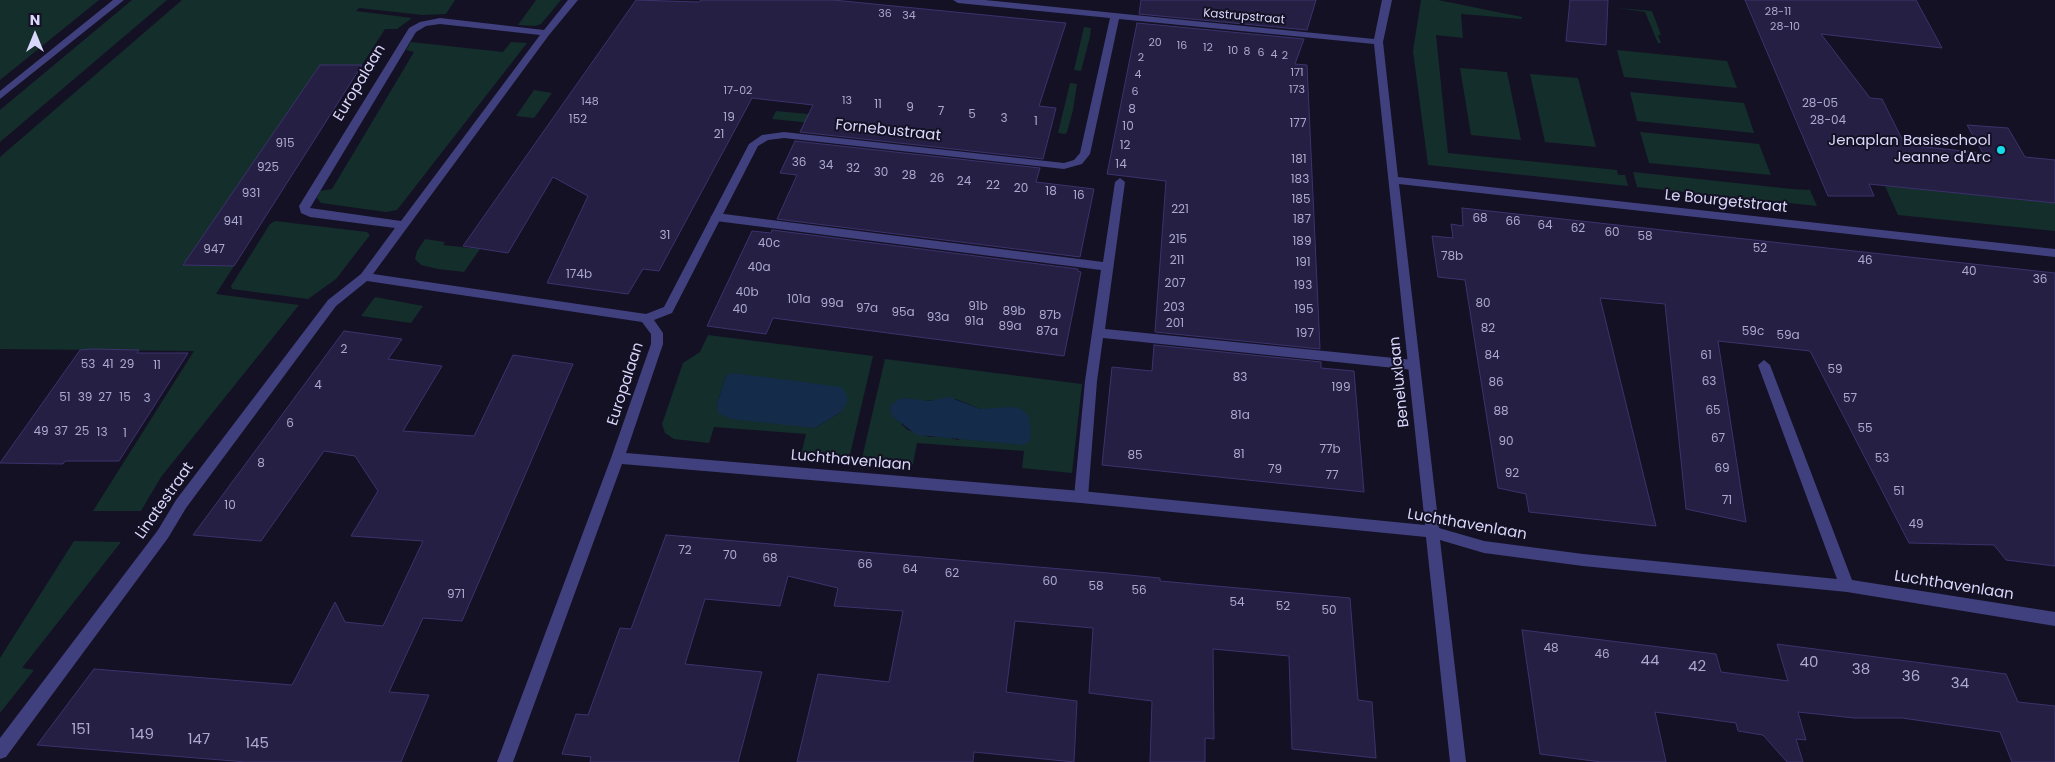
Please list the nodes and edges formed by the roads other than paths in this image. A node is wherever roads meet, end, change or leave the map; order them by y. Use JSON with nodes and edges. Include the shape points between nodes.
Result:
{"nodes":[{"id":1,"x":119,"y":0,"type":"edge"},
{"id":2,"x":573,"y":0,"type":"edge"},
{"id":3,"x":958,"y":0,"type":"edge"},
{"id":4,"x":1387,"y":0,"type":"edge"},
{"id":5,"x":1115,"y":17,"type":"junction"},
{"id":6,"x":546,"y":33,"type":"junction"},
{"id":7,"x":1378,"y":42,"type":"junction"},
{"id":8,"x":0,"y":96,"type":"edge"},
{"id":9,"x":1394,"y":180,"type":"junction"},
{"id":10,"x":1120,"y":182,"type":"dead end"},
{"id":11,"x":716,"y":217,"type":"junction"},
{"id":12,"x":403,"y":225,"type":"junction"},
{"id":13,"x":2055,"y":253,"type":"edge"},
{"id":14,"x":1107,"y":267,"type":"junction"},
{"id":15,"x":364,"y":278,"type":"junction"},
{"id":16,"x":646,"y":318,"type":"junction"},
{"id":17,"x":1098,"y":332,"type":"junction"},
{"id":18,"x":1414,"y":364,"type":"junction"},
{"id":19,"x":1764,"y":364,"type":"dead end"},
{"id":20,"x":618,"y":458,"type":"junction"},
{"id":21,"x":1081,"y":496,"type":"junction"},
{"id":22,"x":1432,"y":532,"type":"junction"},
{"id":23,"x":1847,"y":586,"type":"junction"},
{"id":24,"x":2055,"y":619,"type":"edge"},
{"id":25,"x":0,"y":751,"type":"edge"},
{"id":26,"x":505,"y":762,"type":"edge"},
{"id":27,"x":1458,"y":762,"type":"edge"}],
"edges":[{"from":1,"to":8,"type":"street"},
{"from":2,"to":6,"type":"street"},
{"from":3,"to":5,"type":"street","name":"Kastrupstraat"},
{"from":4,"to":7,"type":"street","name":"Beneluxlaan"},
{"from":5,"to":7,"type":"street","name":"Kastrupstraat"},
{"from":5,"to":11,"type":"street","name":"Fornebustraat","via":[[1085,154],[1078,162],[1064,166],[784,135],[766,137],[754,144]]},
{"from":6,"to":12,"type":"street"},
{"from":6,"to":12,"type":"street","name":"Europalaan","via":[[440,21],[412,30],[304,206],[310,213]]},
{"from":7,"to":9,"type":"street","name":"Beneluxlaan"},
{"from":9,"to":13,"type":"street","name":"Le Bourgetstraat"},
{"from":9,"to":18,"type":"street","name":"Beneluxlaan"},
{"from":10,"to":14,"type":"street"},
{"from":11,"to":14,"type":"street"},
{"from":11,"to":16,"type":"street","name":"Fornebustraat","via":[[668,310]]},
{"from":12,"to":15,"type":"street"},
{"from":14,"to":17,"type":"street"},
{"from":15,"to":16,"type":"street"},
{"from":15,"to":25,"type":"street","name":"Linatestraat","via":[[332,303]]},
{"from":16,"to":20,"type":"street","name":"Europalaan","via":[[657,332],[657,344]]},
{"from":17,"to":18,"type":"street"},
{"from":17,"to":21,"type":"street"},
{"from":18,"to":22,"type":"street","name":"Beneluxlaan"},
{"from":19,"to":23,"type":"street"},
{"from":20,"to":21,"type":"street","name":"Luchthavenlaan"},
{"from":20,"to":26,"type":"street","name":"Europalaan"},
{"from":21,"to":22,"type":"street","name":"Luchthavenlaan"},
{"from":22,"to":23,"type":"street","name":"Luchthavenlaan","via":[[1484,547],[1583,560]]},
{"from":22,"to":27,"type":"street","name":"Beneluxlaan"},
{"from":23,"to":24,"type":"street","name":"Luchthavenlaan"}]}
